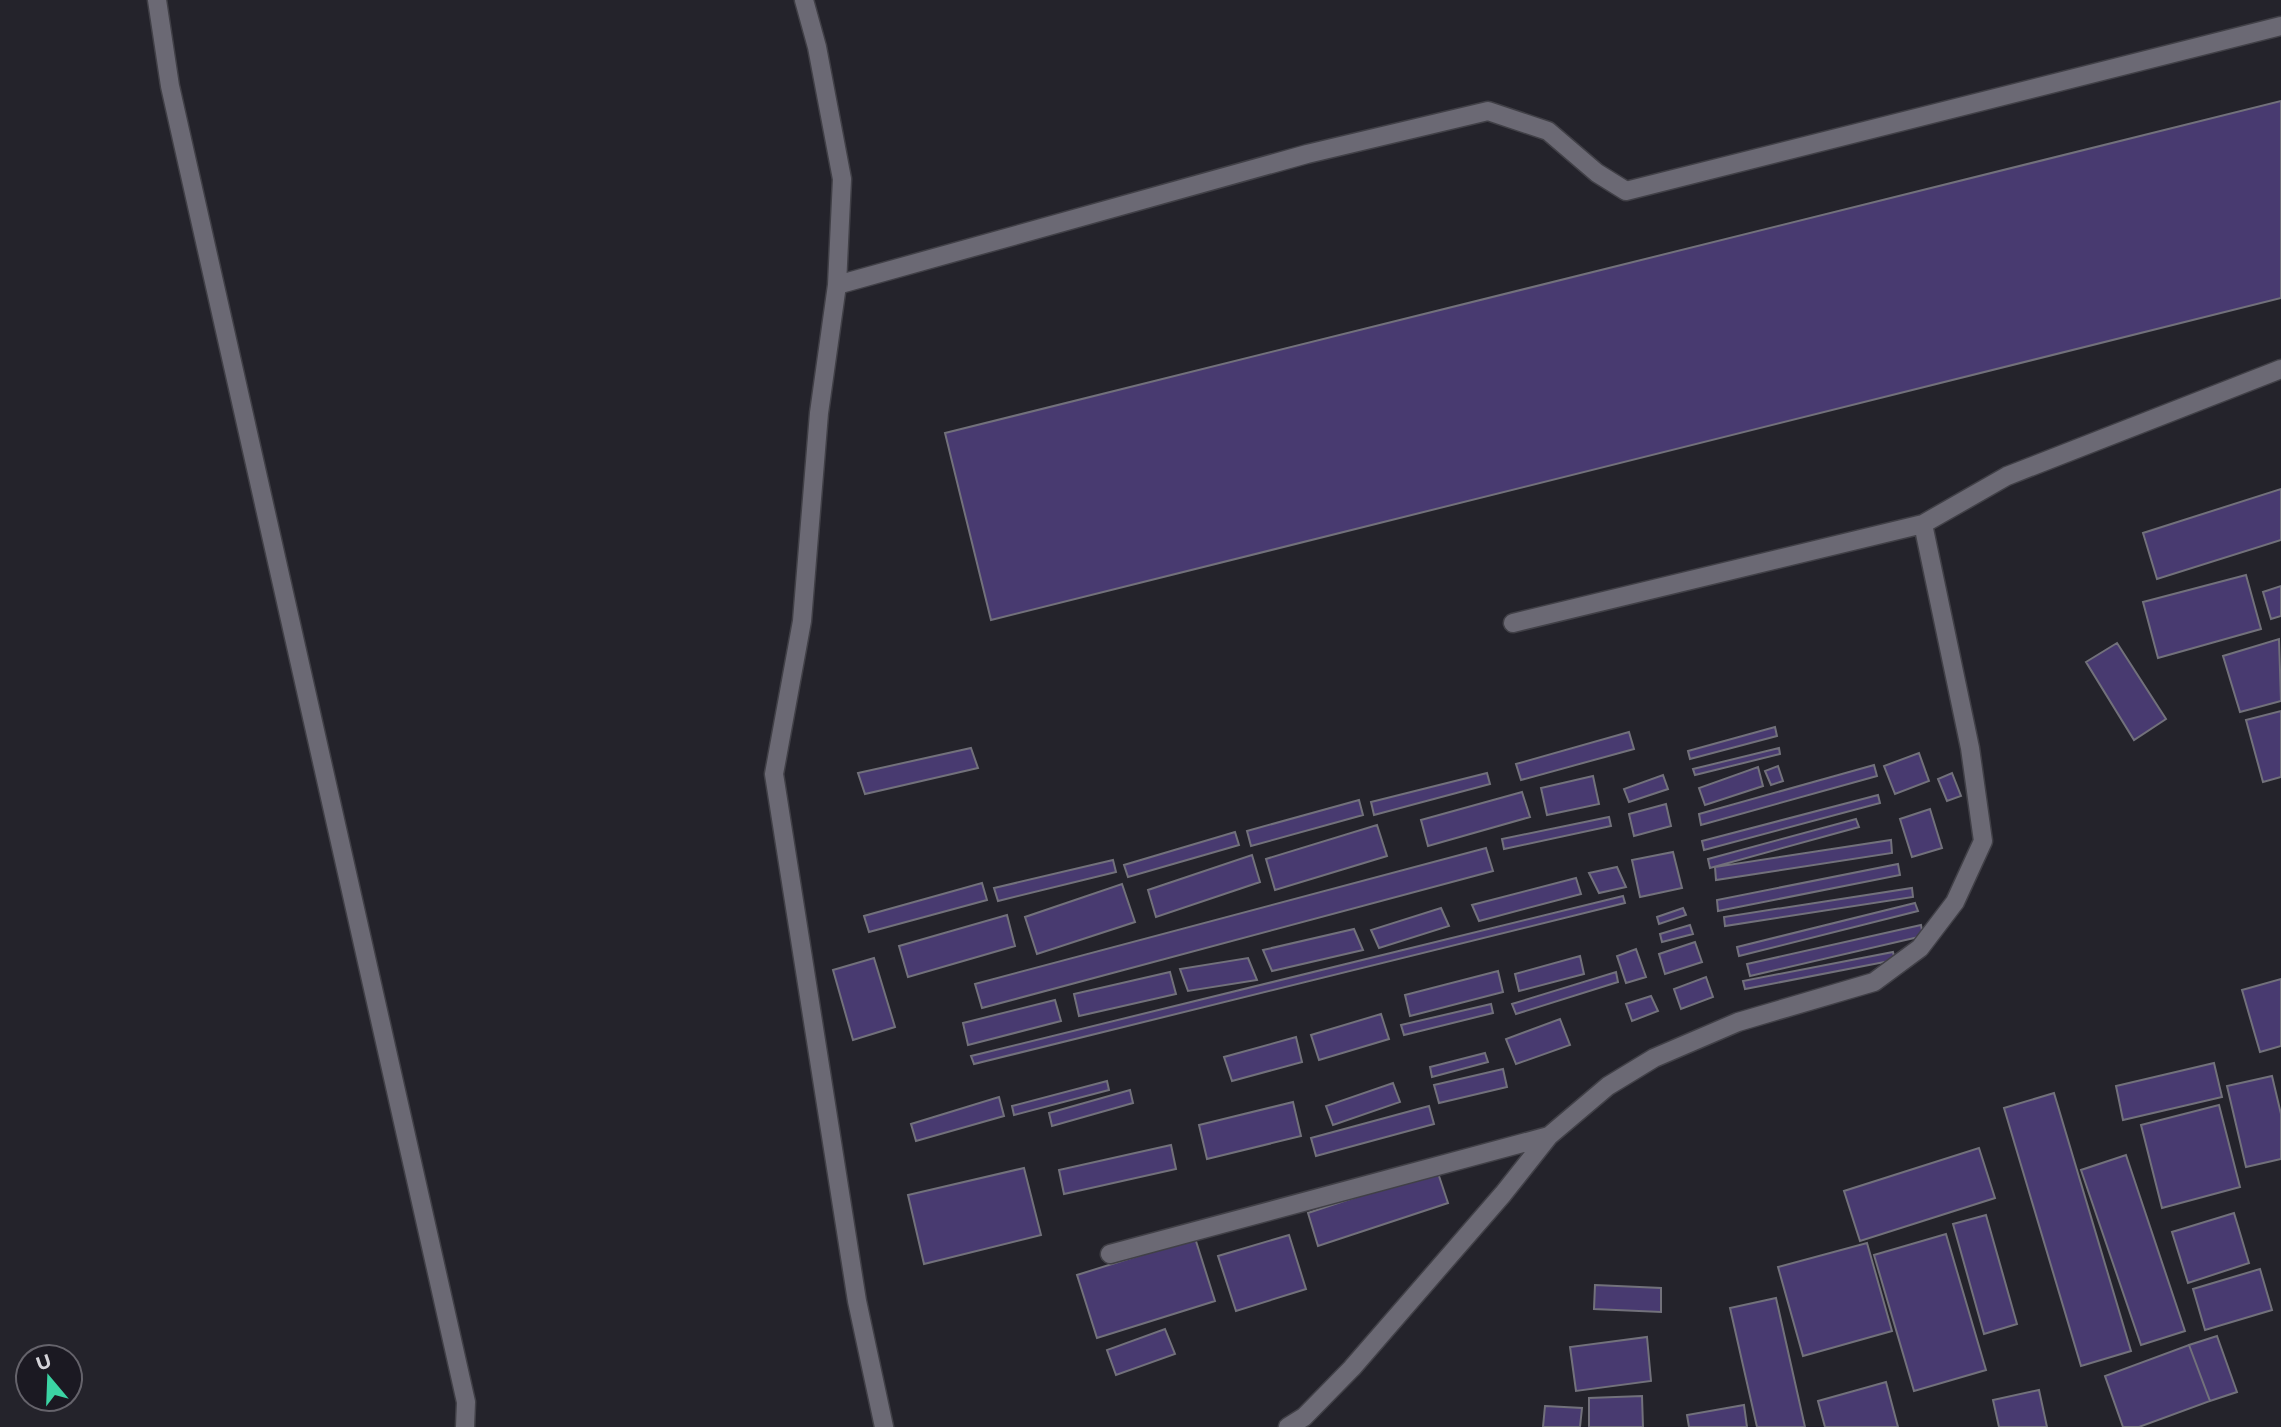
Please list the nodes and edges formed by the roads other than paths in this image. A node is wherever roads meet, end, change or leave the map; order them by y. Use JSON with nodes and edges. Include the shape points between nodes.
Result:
{"nodes":[{"id":1,"x":157,"y":0,"type":"edge"},
{"id":2,"x":804,"y":0,"type":"edge"},
{"id":3,"x":2281,"y":26,"type":"edge"},
{"id":4,"x":837,"y":285,"type":"junction"},
{"id":5,"x":2281,"y":369,"type":"edge"},
{"id":6,"x":1923,"y":524,"type":"junction"},
{"id":7,"x":1513,"y":623,"type":"dead end"},
{"id":8,"x":1549,"y":1136,"type":"junction"},
{"id":9,"x":1110,"y":1254,"type":"dead end"},
{"id":10,"x":465,"y":1427,"type":"edge"},
{"id":11,"x":884,"y":1427,"type":"edge"},
{"id":12,"x":1288,"y":1427,"type":"edge"}],
"edges":[{"from":1,"to":10,"type":"lane","via":[[176,113],[466,1402]]},
{"from":2,"to":4,"type":"lane","via":[[842,179]]},
{"from":3,"to":4,"type":"lane","via":[[1626,191],[1548,131],[1488,111],[1307,154]]},
{"from":4,"to":11,"type":"lane","via":[[819,413],[802,621],[774,774],[857,1301]]},
{"from":5,"to":6,"type":"lane","via":[[2007,476]]},
{"from":6,"to":7,"type":"lane"},
{"from":6,"to":8,"type":"lane","via":[[1970,748],[1983,841],[1955,902],[1920,948],[1874,982],[1738,1022],[1654,1058],[1608,1086]]},
{"from":8,"to":9,"type":"lane"},
{"from":8,"to":12,"type":"lane","via":[[1352,1368],[1304,1418]]}]}
